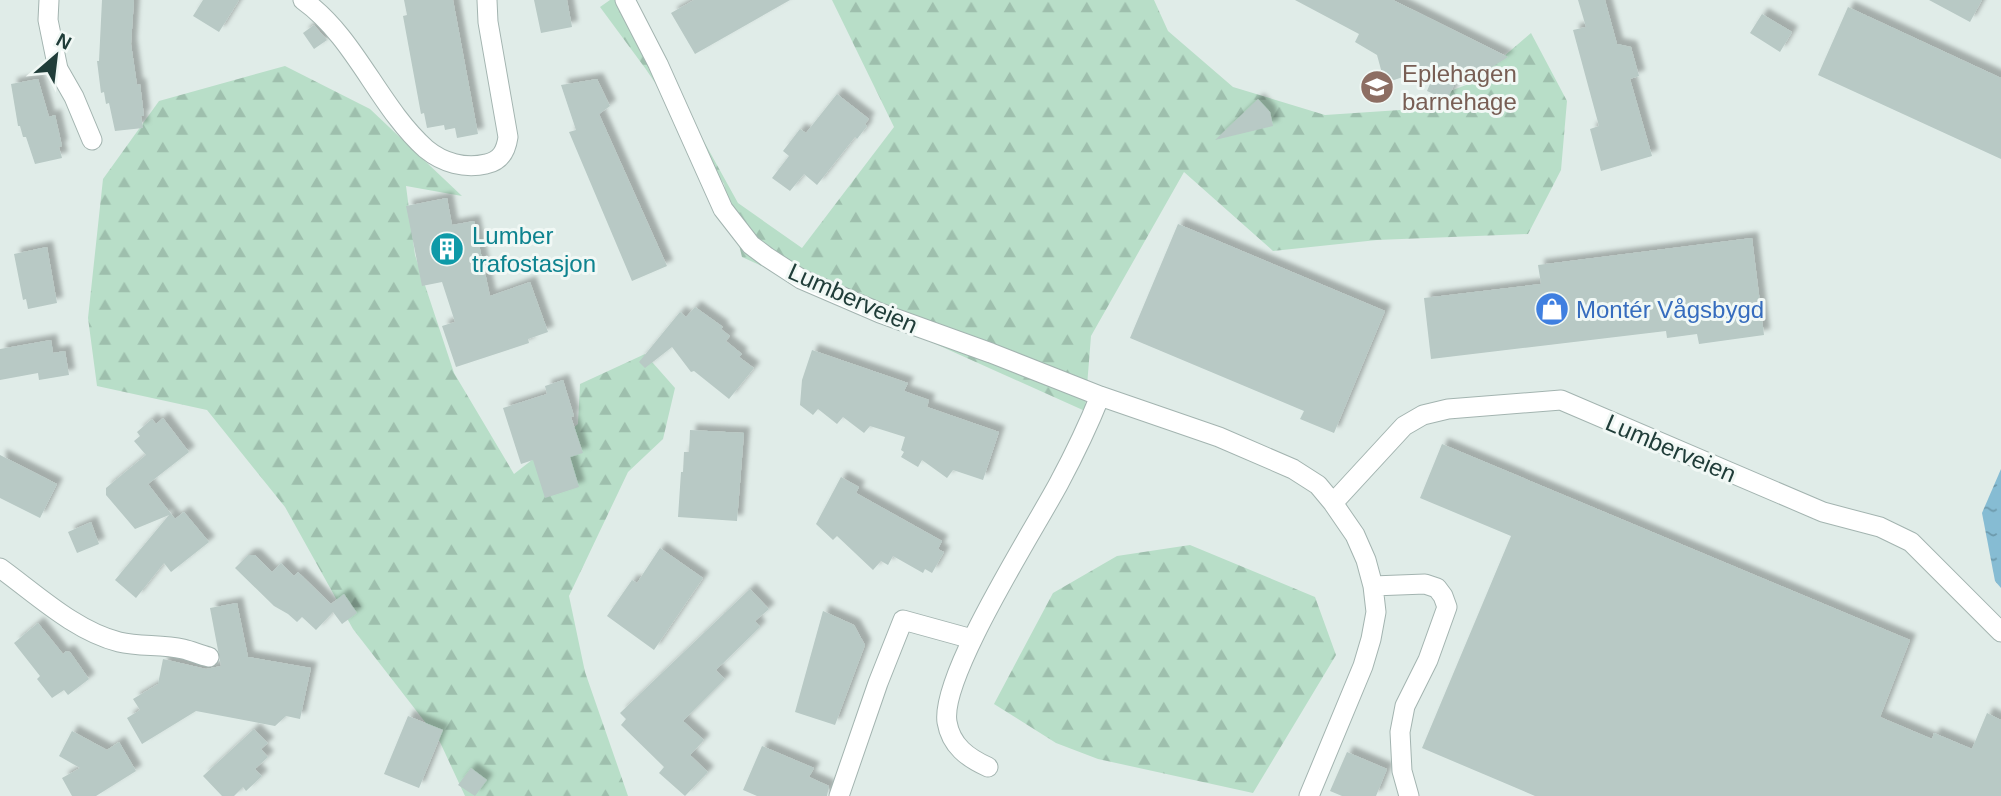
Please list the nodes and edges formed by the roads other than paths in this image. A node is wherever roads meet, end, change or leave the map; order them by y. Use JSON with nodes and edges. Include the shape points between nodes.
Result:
{"nodes":[{"id":1,"x":49,"y":0,"type":"edge"},
{"id":2,"x":303,"y":0,"type":"edge"},
{"id":3,"x":487,"y":0,"type":"edge"},
{"id":4,"x":625,"y":0,"type":"edge"},
{"id":5,"x":92,"y":140,"type":"dead end"},
{"id":6,"x":1100,"y":396,"type":"junction"},
{"id":7,"x":1334,"y":503,"type":"junction"},
{"id":8,"x":0,"y":568,"type":"edge"},
{"id":9,"x":1373,"y":586,"type":"junction"},
{"id":10,"x":2001,"y":632,"type":"edge"},
{"id":11,"x":972,"y":639,"type":"junction"},
{"id":12,"x":209,"y":657,"type":"dead end"},
{"id":13,"x":988,"y":767,"type":"dead end"},
{"id":14,"x":839,"y":796,"type":"edge"},
{"id":15,"x":1310,"y":796,"type":"edge"},
{"id":16,"x":1409,"y":796,"type":"edge"}],
"edges":[{"from":1,"to":5,"type":"street","via":[[48,20],[58,69]]},
{"from":2,"to":3,"type":"street","via":[[332,26],[427,149],[458,165],[477,166],[494,162],[506,150],[508,137]]},
{"from":4,"to":6,"type":"street","name":"Lumberveien","via":[[659,64],[723,209],[751,245],[812,284]]},
{"from":6,"to":7,"type":"street","name":"Lumberveien","via":[[1219,437],[1293,469],[1318,485]]},
{"from":6,"to":11,"type":"street","via":[[1060,482]]},
{"from":7,"to":9,"type":"street","name":"Lumberveien","via":[[1355,535]]},
{"from":7,"to":10,"type":"street","name":"Lumberveien","via":[[1404,426],[1423,415],[1561,401],[1823,512],[1880,527],[1911,542]]},
{"from":8,"to":12,"type":"street","via":[[94,632],[116,641]]},
{"from":9,"to":15,"type":"street","name":"Lumberveien","via":[[1376,612],[1371,639]]},
{"from":9,"to":16,"type":"street","via":[[1425,584],[1437,588],[1447,607],[1405,706],[1400,732]]},
{"from":11,"to":13,"type":"street","via":[[949,700],[947,720],[960,750]]},
{"from":11,"to":14,"type":"street","via":[[903,620]]}]}
